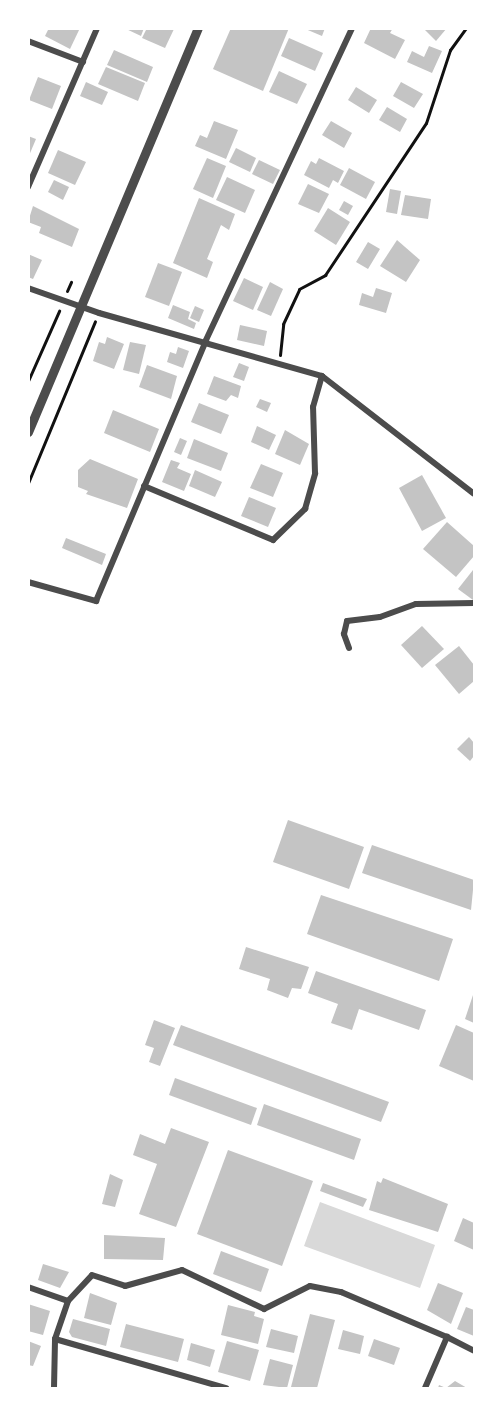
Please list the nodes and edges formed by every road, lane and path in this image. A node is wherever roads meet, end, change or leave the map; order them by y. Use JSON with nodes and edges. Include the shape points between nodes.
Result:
{"nodes":[{"id":1,"x":97,"y":28,"type":"edge"},
{"id":2,"x":198,"y":28,"type":"edge"},
{"id":3,"x":352,"y":28,"type":"edge"},
{"id":4,"x":466,"y":28,"type":"edge"},
{"id":5,"x":28,"y":41,"type":"edge"},
{"id":6,"x":82,"y":62,"type":"junction"},
{"id":7,"x":31,"y":175,"type":"edge"},
{"id":8,"x":28,"y":187,"type":"edge"},
{"id":9,"x":71,"y":282,"type":"dead end"},
{"id":10,"x":28,"y":288,"type":"edge"},
{"id":11,"x":66,"y":293,"type":"dead end"},
{"id":12,"x":61,"y":304,"type":"dead end"},
{"id":13,"x":82,"y":305,"type":"junction"},
{"id":14,"x":99,"y":313,"type":"junction"},
{"id":15,"x":206,"y":340,"type":"junction"},
{"id":16,"x":279,"y":361,"type":"junction"},
{"id":17,"x":322,"y":376,"type":"junction"},
{"id":18,"x":28,"y":381,"type":"edge"},
{"id":19,"x":28,"y":432,"type":"edge"},
{"id":20,"x":28,"y":483,"type":"edge"},
{"id":21,"x":144,"y":486,"type":"junction"},
{"id":22,"x":474,"y":494,"type":"edge"},
{"id":23,"x":28,"y":582,"type":"edge"},
{"id":24,"x":474,"y":603,"type":"edge"},
{"id":25,"x":349,"y":648,"type":"dead end"},
{"id":26,"x":28,"y":1287,"type":"edge"},
{"id":27,"x":68,"y":1300,"type":"junction"},
{"id":28,"x":447,"y":1337,"type":"junction"},
{"id":29,"x":55,"y":1339,"type":"junction"},
{"id":30,"x":474,"y":1351,"type":"edge"},
{"id":31,"x":54,"y":1389,"type":"edge"},
{"id":32,"x":226,"y":1389,"type":"edge"},
{"id":33,"x":425,"y":1389,"type":"edge"}],
"edges":[{"from":1,"to":6,"type":"street"},
{"from":2,"to":13,"type":"street"},
{"from":3,"to":15,"type":"street"},
{"from":4,"to":16,"type":"path","via":[[450,50],[426,123],[325,275],[299,289],[282,324]]},
{"from":5,"to":6,"type":"street"},
{"from":6,"to":7,"type":"street"},
{"from":7,"to":8,"type":"street"},
{"from":9,"to":11,"type":"path"},
{"from":10,"to":13,"type":"street"},
{"from":12,"to":18,"type":"path"},
{"from":13,"to":14,"type":"street"},
{"from":13,"to":19,"type":"street"},
{"from":14,"to":15,"type":"street"},
{"from":14,"to":20,"type":"path"},
{"from":15,"to":16,"type":"street"},
{"from":15,"to":21,"type":"street"},
{"from":16,"to":17,"type":"street"},
{"from":17,"to":21,"type":"street","via":[[313,407],[315,472],[305,509],[273,540]]},
{"from":17,"to":22,"type":"street"},
{"from":21,"to":23,"type":"street","via":[[96,601]]},
{"from":24,"to":25,"type":"street","via":[[416,604],[380,616],[347,621],[344,633]]},
{"from":26,"to":27,"type":"street"},
{"from":27,"to":28,"type":"street","via":[[92,1275],[125,1286],[182,1270],[264,1309],[310,1286],[341,1292]]},
{"from":27,"to":29,"type":"street"},
{"from":28,"to":30,"type":"street"},
{"from":28,"to":33,"type":"street"},
{"from":29,"to":31,"type":"street"},
{"from":29,"to":32,"type":"street"}]}
